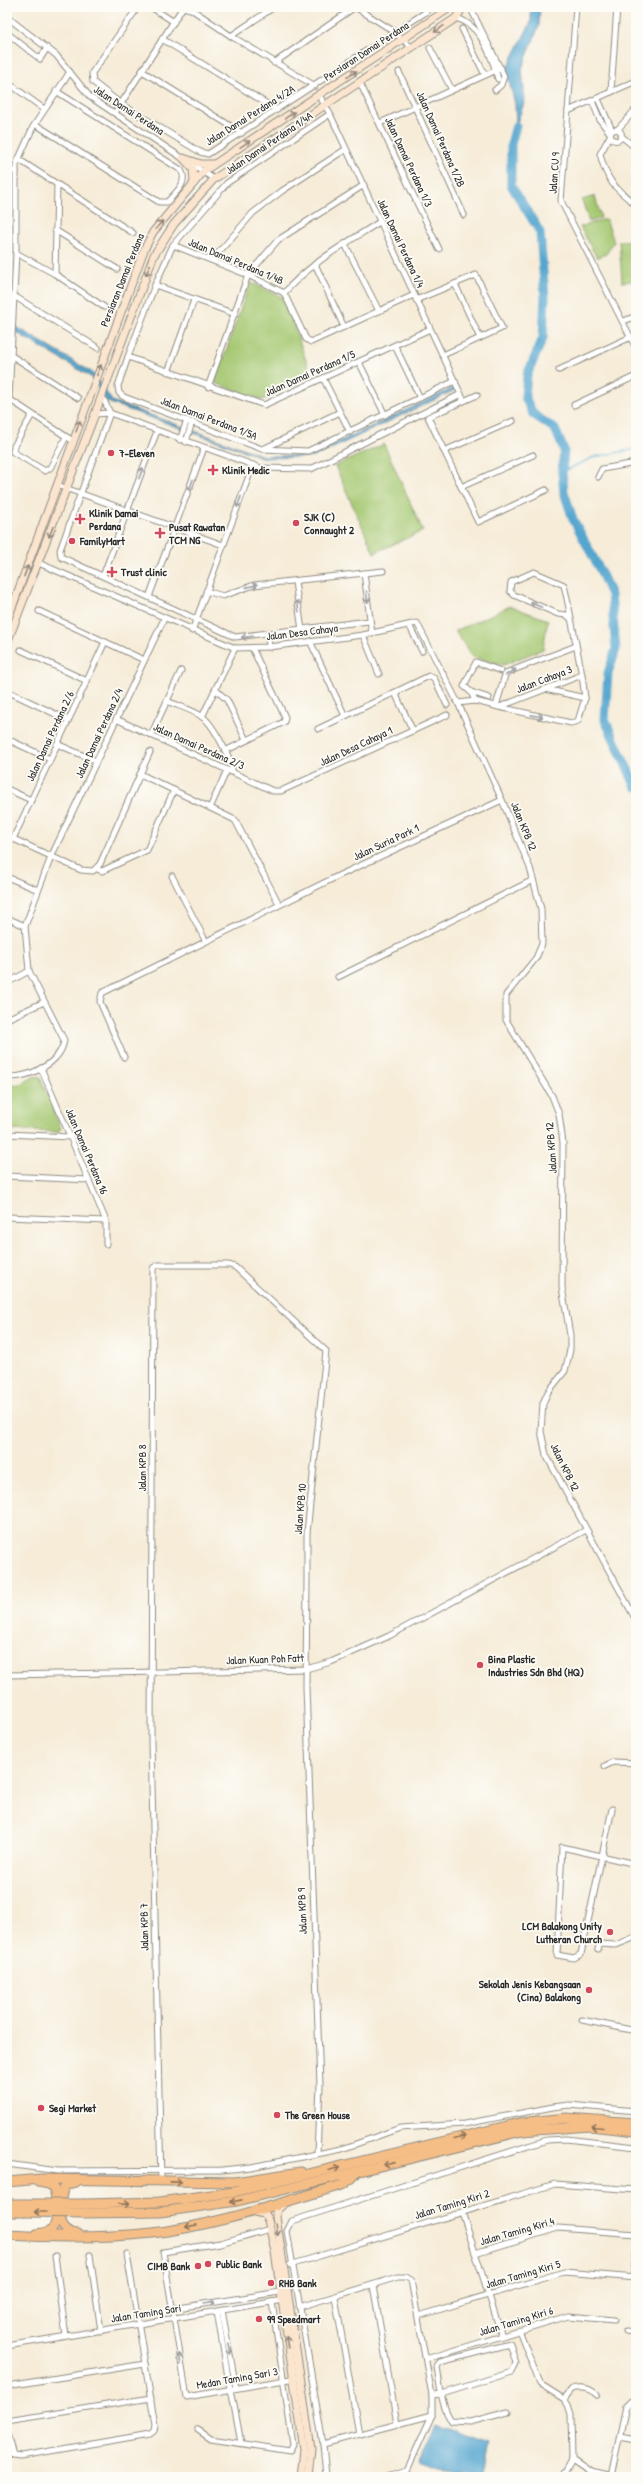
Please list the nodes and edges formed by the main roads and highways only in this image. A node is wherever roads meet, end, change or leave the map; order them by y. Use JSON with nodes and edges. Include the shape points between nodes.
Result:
{"nodes":[{"id":1,"x":451,"y":7,"type":"edge"},
{"id":2,"x":463,"y":7,"type":"edge"},
{"id":3,"x":218,"y":162,"type":"junction"},
{"id":4,"x":194,"y":183,"type":"junction"},
{"id":5,"x":42,"y":554,"type":"junction"},
{"id":6,"x":7,"y":621,"type":"edge"},
{"id":7,"x":7,"y":643,"type":"edge"},
{"id":8,"x":7,"y":650,"type":"edge"},
{"id":9,"x":636,"y":2123,"type":"edge"},
{"id":10,"x":636,"y":2131,"type":"edge"},
{"id":11,"x":356,"y":2173,"type":"junction"},
{"id":12,"x":312,"y":2174,"type":"junction"},
{"id":13,"x":26,"y":2180,"type":"junction"},
{"id":14,"x":90,"y":2181,"type":"junction"},
{"id":15,"x":7,"y":2182,"type":"edge"},
{"id":16,"x":292,"y":2199,"type":"junction"},
{"id":17,"x":7,"y":2204,"type":"edge"},
{"id":18,"x":23,"y":2208,"type":"junction"},
{"id":19,"x":85,"y":2208,"type":"junction"},
{"id":20,"x":7,"y":2212,"type":"edge"},
{"id":21,"x":243,"y":2214,"type":"junction"},
{"id":22,"x":7,"y":2235,"type":"edge"},
{"id":23,"x":24,"y":2236,"type":"junction"},
{"id":24,"x":102,"y":2236,"type":"junction"},
{"id":25,"x":280,"y":2267,"type":"junction"},
{"id":26,"x":285,"y":2300,"type":"junction"},
{"id":27,"x":296,"y":2378,"type":"junction"},
{"id":28,"x":301,"y":2477,"type":"edge"},
{"id":29,"x":308,"y":2477,"type":"edge"}],
"edges":[{"from":3,"to":1,"type":"main road","name":"Persiaran Damai Perdana","one_way":true},
{"from":2,"to":5,"type":"main road","name":"Persiaran Damai Perdana","one_way":true,"via":[[456,18],[214,179],[174,224],[154,255]]},
{"from":3,"to":4,"type":"main road","name":"Persiaran Damai Perdana"},
{"from":3,"to":4,"type":"main road","via":[[202,164],[183,158],[193,169]]},
{"from":6,"to":4,"type":"main road","name":"Persiaran Damai Perdana","one_way":true,"via":[[144,250],[154,232]]},
{"from":5,"to":7,"type":"main road","name":"Persiaran Damai Perdana"},
{"from":5,"to":8,"type":"main road","name":"Persiaran Damai Perdana","via":[[41,564]]},
{"from":12,"to":9,"type":"highway","one_way":true,"via":[[520,2123],[567,2118]]},
{"from":10,"to":11,"type":"highway","one_way":true,"via":[[590,2126],[522,2131]]},
{"from":11,"to":16,"type":"highway","via":[[342,2184]]},
{"from":11,"to":19,"type":"highway","one_way":true,"via":[[198,2208],[160,2212]]},
{"from":14,"to":12,"type":"highway","one_way":true,"via":[[235,2182],[295,2172]]},
{"from":19,"to":12,"type":"highway","one_way":true,"via":[[196,2198],[269,2185]]},
{"from":13,"to":14,"type":"highway"},
{"from":13,"to":15,"type":"highway"},
{"from":13,"to":23,"type":"highway","via":[[41,2182],[54,2188],[56,2223],[47,2233]]},
{"from":14,"to":24,"type":"highway","via":[[72,2182],[63,2188],[61,2222],[69,2233]]},
{"from":16,"to":21,"type":"highway"},
{"from":16,"to":25,"type":"main road","one_way":true,"via":[[276,2211]]},
{"from":17,"to":18,"type":"highway"},
{"from":18,"to":19,"type":"highway","bridge":true},
{"from":18,"to":20,"type":"highway"},
{"from":21,"to":24,"type":"highway","one_way":true,"via":[[154,2232]]},
{"from":21,"to":25,"type":"main road","via":[[264,2214]]},
{"from":22,"to":23,"type":"highway"},
{"from":23,"to":24,"type":"highway"},
{"from":25,"to":26,"type":"main road"},
{"from":25,"to":26,"type":"main road","via":[[280,2292]]},
{"from":26,"to":27,"type":"main road"},
{"from":27,"to":28,"type":"main road","via":[[304,2449]]},
{"from":27,"to":29,"type":"main road","via":[[311,2448]]}]}
